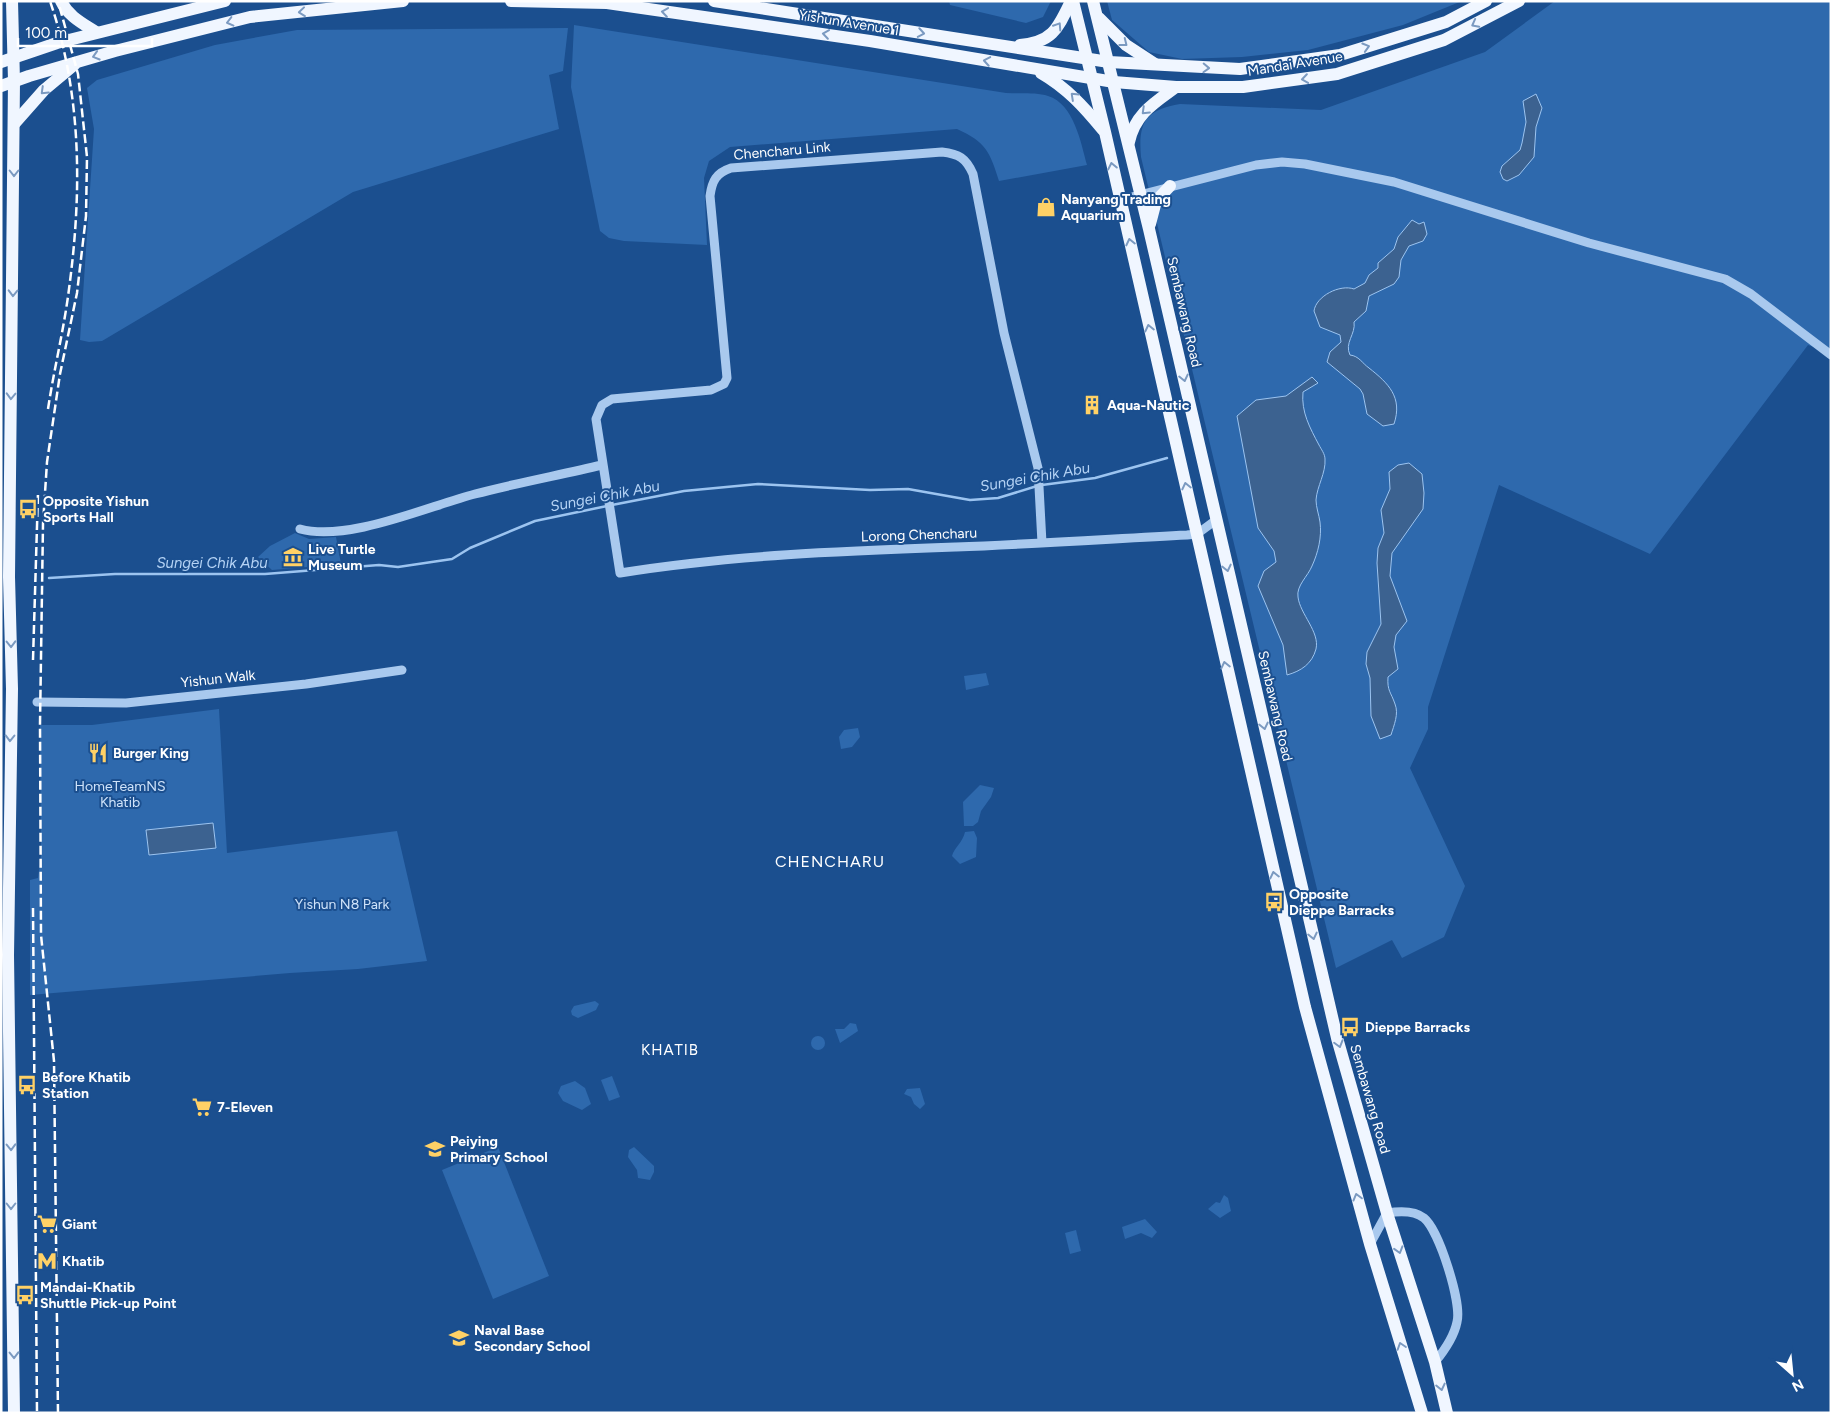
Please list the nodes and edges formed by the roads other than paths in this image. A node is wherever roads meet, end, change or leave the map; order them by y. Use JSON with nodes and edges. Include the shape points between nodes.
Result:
{"nodes":[{"id":1,"x":12,"y":1,"type":"edge"},
{"id":2,"x":20,"y":1,"type":"edge"},
{"id":3,"x":61,"y":1,"type":"edge"},
{"id":4,"x":225,"y":1,"type":"edge"},
{"id":5,"x":403,"y":1,"type":"edge"},
{"id":6,"x":511,"y":1,"type":"edge"},
{"id":7,"x":714,"y":1,"type":"edge"},
{"id":8,"x":1072,"y":1,"type":"edge"},
{"id":9,"x":1093,"y":1,"type":"edge"},
{"id":10,"x":1486,"y":1,"type":"edge"},
{"id":11,"x":1518,"y":1,"type":"edge"},
{"id":12,"x":1096,"y":15,"type":"junction"},
{"id":13,"x":96,"y":32,"type":"junction"},
{"id":14,"x":13,"y":33,"type":"junction"},
{"id":15,"x":1003,"y":46,"type":"junction"},
{"id":16,"x":14,"y":57,"type":"junction"},
{"id":17,"x":1086,"y":59,"type":"junction"},
{"id":18,"x":1,"y":62,"type":"edge"},
{"id":19,"x":78,"y":62,"type":"junction"},
{"id":20,"x":1108,"y":62,"type":"junction"},
{"id":21,"x":1157,"y":66,"type":"junction"},
{"id":22,"x":1034,"y":69,"type":"junction"},
{"id":23,"x":1092,"y":79,"type":"junction"},
{"id":24,"x":14,"y":81,"type":"junction"},
{"id":25,"x":1114,"y":82,"type":"junction"},
{"id":26,"x":1,"y":86,"type":"edge"},
{"id":27,"x":1176,"y":87,"type":"junction"},
{"id":28,"x":14,"y":124,"type":"junction"},
{"id":29,"x":1105,"y":132,"type":"junction"},
{"id":30,"x":1128,"y":144,"type":"junction"},
{"id":31,"x":1170,"y":186,"type":"junction"},
{"id":32,"x":1141,"y":194,"type":"junction"},
{"id":33,"x":1120,"y":200,"type":"junction"},
{"id":34,"x":1149,"y":229,"type":"junction"},
{"id":35,"x":1831,"y":355,"type":"edge"},
{"id":36,"x":602,"y":465,"type":"junction"},
{"id":37,"x":1216,"y":520,"type":"junction"},
{"id":38,"x":300,"y":529,"type":"dead end"},
{"id":39,"x":1198,"y":534,"type":"junction"},
{"id":40,"x":1042,"y":544,"type":"junction"},
{"id":41,"x":620,"y":573,"type":"joint"},
{"id":42,"x":402,"y":670,"type":"dead end"},
{"id":43,"x":36,"y":702,"type":"dead end"},
{"id":44,"x":8,"y":989,"type":"junction"},
{"id":45,"x":1,"y":1001,"type":"edge"},
{"id":46,"x":1387,"y":1213,"type":"junction"},
{"id":47,"x":1370,"y":1244,"type":"junction"},
{"id":48,"x":1435,"y":1362,"type":"junction"},
{"id":49,"x":14,"y":1413,"type":"edge"},
{"id":50,"x":1422,"y":1413,"type":"edge"},
{"id":51,"x":1447,"y":1413,"type":"edge"}],
"edges":[{"from":1,"to":14,"type":"main road"},
{"from":2,"to":14,"type":"main road"},
{"from":3,"to":13,"type":"main road","via":[[73,17]]},
{"from":4,"to":13,"type":"main road"},
{"from":5,"to":19,"type":"main road","one_way":true,"via":[[250,17]]},
{"from":22,"to":6,"type":"main road","name":"Yishun Avenue 1","one_way":true,"via":[[870,40],[607,3]]},
{"from":7,"to":15,"type":"main road","name":"Yishun Avenue 1","one_way":true},
{"from":15,"to":8,"type":"main road","one_way":true,"via":[[1035,44],[1048,38],[1057,30]]},
{"from":8,"to":17,"type":"main road"},
{"from":9,"to":12,"type":"main road","name":"Sembawang Road"},
{"from":21,"to":10,"type":"main road","name":"Mandai Avenue","one_way":true,"via":[[1240,69],[1340,55],[1446,22]]},
{"from":11,"to":27,"type":"main road","name":"Mandai Avenue","one_way":true,"via":[[1444,40],[1338,74],[1243,87]]},
{"from":12,"to":20,"type":"main road","name":"Sembawang Road"},
{"from":12,"to":21,"type":"main road","one_way":true,"via":[[1112,34]]},
{"from":13,"to":16,"type":"main road"},
{"from":14,"to":16,"type":"main road"},
{"from":15,"to":17,"type":"main road","name":"Yishun Avenue 1"},
{"from":16,"to":18,"type":"main road"},
{"from":16,"to":24,"type":"main road"},
{"from":17,"to":20,"type":"main road","name":"Mandai Avenue"},
{"from":17,"to":23,"type":"main road"},
{"from":19,"to":24,"type":"main road"},
{"from":19,"to":28,"type":"main road","one_way":true,"via":[[44,90]]},
{"from":20,"to":21,"type":"main road","name":"Mandai Avenue"},
{"from":20,"to":25,"type":"main road","name":"Sembawang Road"},
{"from":22,"to":23,"type":"main road","name":"Yishun Avenue 1"},
{"from":29,"to":22,"type":"main road","one_way":true,"via":[[1061,85]]},
{"from":23,"to":25,"type":"main road","name":"Mandai Avenue"},
{"from":23,"to":29,"type":"main road"},
{"from":24,"to":26,"type":"main road"},
{"from":24,"to":28,"type":"main road"},
{"from":25,"to":27,"type":"main road","name":"Mandai Avenue"},
{"from":25,"to":30,"type":"main road","name":"Sembawang Road"},
{"from":27,"to":30,"type":"main road","one_way":true,"via":[[1139,117]]},
{"from":28,"to":44,"type":"main road","one_way":true},
{"from":33,"to":29,"type":"main road","one_way":true},
{"from":30,"to":32,"type":"main road","name":"Sembawang Road"},
{"from":31,"to":32,"type":"street"},
{"from":31,"to":34,"type":"main road","via":[[1156,201]]},
{"from":31,"to":35,"type":"street","via":[[1256,165],[1282,162],[1394,182],[1589,243],[1725,278]]},
{"from":32,"to":33,"type":"street"},
{"from":32,"to":34,"type":"main road","name":"Sembawang Road"},
{"from":39,"to":33,"type":"main road","one_way":true},
{"from":34,"to":37,"type":"main road","name":"Sembawang Road","one_way":true},
{"from":36,"to":38,"type":"street","via":[[504,486],[331,533]]},
{"from":36,"to":40,"type":"street","name":"Chencharu Link","via":[[596,419],[607,401],[711,390],[724,384],[727,378],[710,196],[715,177],[732,168],[942,152],[957,154],[973,174],[1004,333],[1040,474]]},
{"from":36,"to":41,"type":"street","name":"Chencharu Link"},
{"from":37,"to":39,"type":"street"},
{"from":37,"to":46,"type":"main road","name":"Sembawang Road","one_way":true,"via":[[1337,1038]]},
{"from":39,"to":40,"type":"street","name":"Lorong Chencharu"},
{"from":47,"to":39,"type":"main road","one_way":true,"via":[[1305,1007],[1214,618]]},
{"from":40,"to":41,"type":"street","name":"Lorong Chencharu","via":[[848,551],[682,564]]},
{"from":42,"to":43,"type":"street","name":"Yishun Walk","via":[[306,684],[126,703]]},
{"from":44,"to":45,"type":"main road","via":[[6,998]]},
{"from":44,"to":49,"type":"main road","one_way":true},
{"from":46,"to":47,"type":"street"},
{"from":46,"to":48,"type":"main road","name":"Sembawang Road","one_way":true},
{"from":46,"to":48,"type":"street","via":[[1399,1211],[1425,1218],[1437,1237],[1457,1302],[1457,1323]]},
{"from":50,"to":47,"type":"main road","one_way":true},
{"from":48,"to":51,"type":"main road","name":"Sembawang Road","one_way":true}]}
